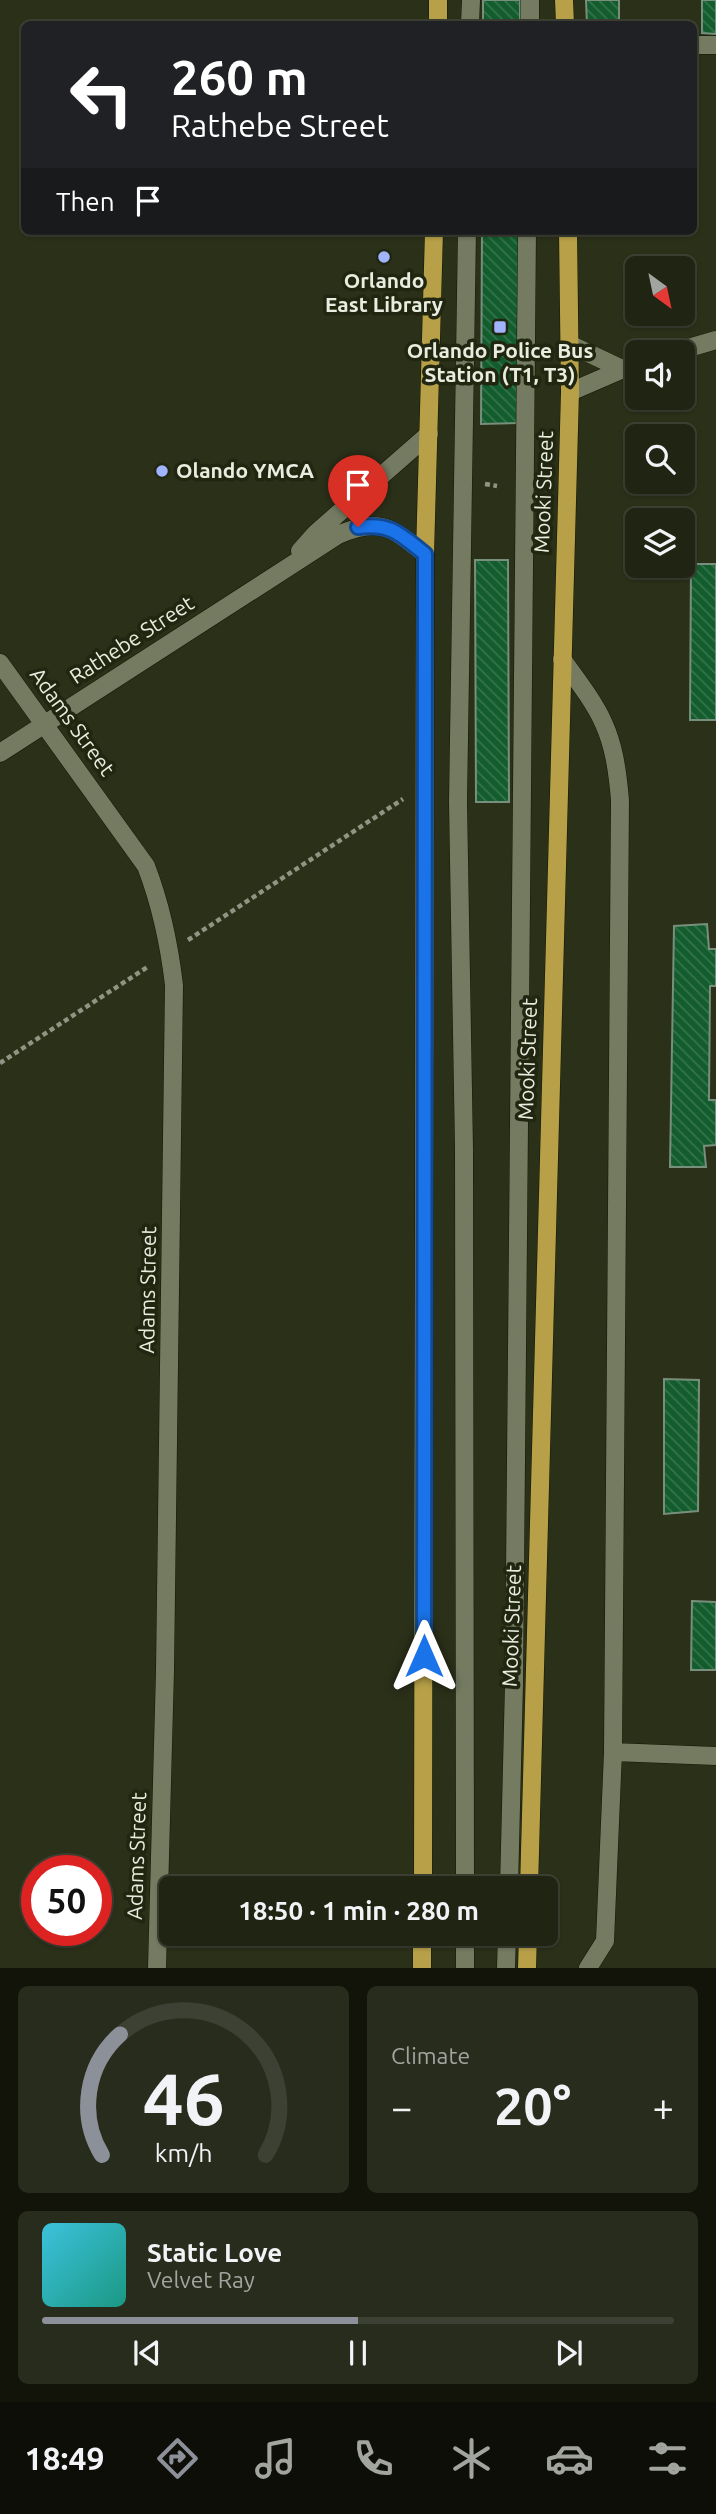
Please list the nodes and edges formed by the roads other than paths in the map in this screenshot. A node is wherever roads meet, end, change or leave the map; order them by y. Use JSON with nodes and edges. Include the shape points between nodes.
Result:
{"nodes":[{"id":1,"x":438,"y":0,"type":"edge"},
{"id":2,"x":471,"y":0,"type":"edge"},
{"id":3,"x":530,"y":0,"type":"edge"},
{"id":4,"x":564,"y":0,"type":"edge"},
{"id":5,"x":438,"y":21,"type":"edge"},
{"id":6,"x":470,"y":21,"type":"edge"},
{"id":7,"x":530,"y":21,"type":"edge"},
{"id":8,"x":565,"y":21,"type":"edge"},
{"id":9,"x":697,"y":45,"type":"edge"},
{"id":10,"x":716,"y":45,"type":"edge"},
{"id":11,"x":433,"y":235,"type":"edge"},
{"id":12,"x":467,"y":235,"type":"edge"},
{"id":13,"x":527,"y":235,"type":"edge"},
{"id":14,"x":568,"y":235,"type":"edge"},
{"id":15,"x":716,"y":340,"type":"edge"},
{"id":16,"x":569,"y":344,"type":"junction"},
{"id":17,"x":695,"y":346,"type":"edge"},
{"id":18,"x":625,"y":365,"type":"edge"},
{"id":19,"x":625,"y":368,"type":"edge"},
{"id":20,"x":570,"y":392,"type":"junction"},
{"id":21,"x":429,"y":434,"type":"junction"},
{"id":22,"x":425,"y":554,"type":"junction"},
{"id":23,"x":289,"y":564,"type":"junction"},
{"id":24,"x":562,"y":659,"type":"junction"},
{"id":25,"x":0,"y":663,"type":"edge"},
{"id":26,"x":46,"y":723,"type":"junction"},
{"id":27,"x":0,"y":753,"type":"edge"},
{"id":28,"x":612,"y":1752,"type":"junction"},
{"id":29,"x":716,"y":1756,"type":"edge"},
{"id":30,"x":423,"y":1876,"type":"edge"},
{"id":31,"x":465,"y":1876,"type":"edge"},
{"id":32,"x":509,"y":1876,"type":"edge"},
{"id":33,"x":528,"y":1876,"type":"edge"},
{"id":34,"x":422,"y":1946,"type":"edge"},
{"id":35,"x":466,"y":1946,"type":"edge"},
{"id":36,"x":507,"y":1946,"type":"edge"},
{"id":37,"x":528,"y":1946,"type":"edge"},
{"id":38,"x":157,"y":1968,"type":"edge"},
{"id":39,"x":422,"y":1968,"type":"edge"},
{"id":40,"x":466,"y":1968,"type":"edge"},
{"id":41,"x":506,"y":1968,"type":"edge"},
{"id":42,"x":527,"y":1968,"type":"edge"},
{"id":43,"x":588,"y":1968,"type":"edge"}],
"edges":[{"from":1,"to":5,"type":"main road"},
{"from":2,"to":6,"type":"street"},
{"from":3,"to":7,"type":"street"},
{"from":4,"to":8,"type":"main road"},
{"from":9,"to":10,"type":"street"},
{"from":11,"to":21,"type":"main road"},
{"from":12,"to":31,"type":"street","via":[[458,802],[464,1149]]},
{"from":13,"to":32,"type":"street","name":"Mooki Street"},
{"from":14,"to":16,"type":"main road","name":"Mooki Street"},
{"from":15,"to":17,"type":"street"},
{"from":16,"to":18,"type":"street"},
{"from":16,"to":20,"type":"main road","name":"Mooki Street"},
{"from":19,"to":20,"type":"street"},
{"from":20,"to":24,"type":"main road","name":"Mooki Street"},
{"from":21,"to":22,"type":"main road"},
{"from":21,"to":23,"type":"street","name":"Rathebe Street","via":[[316,533]]},
{"from":22,"to":23,"type":"street","name":"Rathebe Street","via":[[395,530],[375,525],[338,535]]},
{"from":22,"to":30,"type":"main road"},
{"from":23,"to":26,"type":"street","name":"Rathebe Street"},
{"from":24,"to":28,"type":"street","via":[[604,720],[616,752],[620,800]]},
{"from":24,"to":33,"type":"main road","name":"Mooki Street"},
{"from":25,"to":26,"type":"street","name":"Adams Street"},
{"from":26,"to":27,"type":"street","name":"Rathebe Street"},
{"from":26,"to":38,"type":"street","name":"Adams Street","via":[[146,866],[161,904],[174,985]]},
{"from":28,"to":29,"type":"street"},
{"from":28,"to":43,"type":"street","via":[[605,1941]]},
{"from":34,"to":39,"type":"main road"},
{"from":35,"to":40,"type":"street"},
{"from":36,"to":41,"type":"street"},
{"from":37,"to":42,"type":"main road"}]}
